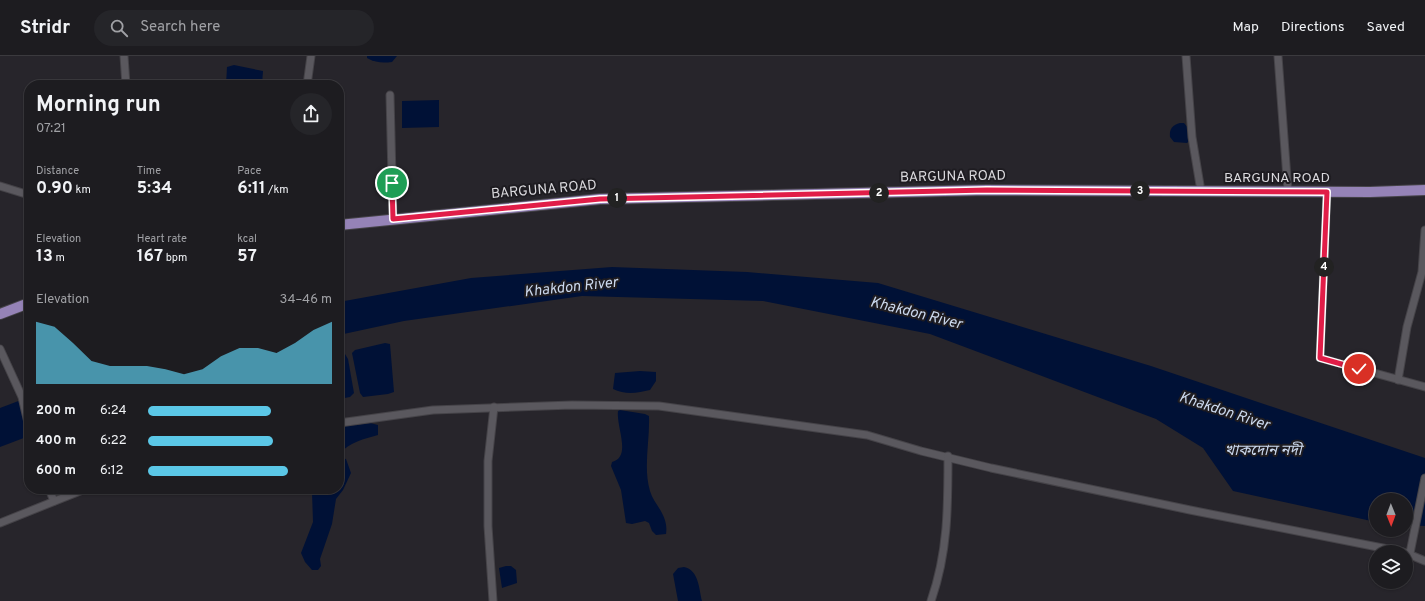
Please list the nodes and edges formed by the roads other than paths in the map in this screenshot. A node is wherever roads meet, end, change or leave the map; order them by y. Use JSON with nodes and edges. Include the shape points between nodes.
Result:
{"nodes":[{"id":1,"x":124,"y":56,"type":"edge"},
{"id":2,"x":311,"y":56,"type":"edge"},
{"id":3,"x":1186,"y":56,"type":"edge"},
{"id":4,"x":1278,"y":56,"type":"edge"},
{"id":5,"x":126,"y":80,"type":"edge"},
{"id":6,"x":308,"y":80,"type":"edge"},
{"id":7,"x":390,"y":95,"type":"dead end"},
{"id":8,"x":0,"y":186,"type":"edge"},
{"id":9,"x":1425,"y":190,"type":"edge"},
{"id":10,"x":1201,"y":191,"type":"junction"},
{"id":11,"x":1288,"y":192,"type":"junction"},
{"id":12,"x":1327,"y":192,"type":"junction"},
{"id":13,"x":24,"y":193,"type":"edge"},
{"id":14,"x":393,"y":219,"type":"junction"},
{"id":15,"x":344,"y":224,"type":"edge"},
{"id":16,"x":1425,"y":230,"type":"edge"},
{"id":17,"x":24,"y":305,"type":"edge"},
{"id":18,"x":0,"y":314,"type":"edge"},
{"id":19,"x":0,"y":348,"type":"edge"},
{"id":20,"x":1398,"y":380,"type":"junction"},
{"id":21,"x":1425,"y":387,"type":"edge"},
{"id":22,"x":24,"y":406,"type":"edge"},
{"id":23,"x":494,"y":408,"type":"junction"},
{"id":24,"x":344,"y":422,"type":"edge"},
{"id":25,"x":948,"y":456,"type":"junction"},
{"id":26,"x":1425,"y":478,"type":"edge"},
{"id":27,"x":51,"y":494,"type":"edge"},
{"id":28,"x":72,"y":494,"type":"edge"},
{"id":29,"x":54,"y":501,"type":"junction"},
{"id":30,"x":0,"y":523,"type":"edge"},
{"id":31,"x":1369,"y":545,"type":"edge"},
{"id":32,"x":1409,"y":545,"type":"edge"},
{"id":33,"x":1413,"y":555,"type":"edge"},
{"id":34,"x":1425,"y":560,"type":"edge"},
{"id":35,"x":493,"y":601,"type":"edge"},
{"id":36,"x":930,"y":601,"type":"edge"}],
"edges":[{"from":1,"to":5,"type":"street"},
{"from":2,"to":6,"type":"street"},
{"from":3,"to":10,"type":"street","via":[[1192,137]]},
{"from":4,"to":11,"type":"street"},
{"from":7,"to":14,"type":"street"},
{"from":8,"to":13,"type":"street"},
{"from":9,"to":12,"type":"main road","name":"BARGUNA ROAD"},
{"from":10,"to":11,"type":"main road","name":"BARGUNA ROAD"},
{"from":10,"to":14,"type":"main road","name":"BARGUNA ROAD","via":[[987,190],[600,199]]},
{"from":11,"to":12,"type":"main road","name":"BARGUNA ROAD"},
{"from":12,"to":20,"type":"street","via":[[1320,358]]},
{"from":14,"to":15,"type":"main road","name":"BARGUNA ROAD"},
{"from":16,"to":20,"type":"street","via":[[1422,272],[1407,327]]},
{"from":17,"to":18,"type":"main road"},
{"from":19,"to":22,"type":"street"},
{"from":20,"to":21,"type":"street"},
{"from":23,"to":24,"type":"street","via":[[432,410]]},
{"from":23,"to":25,"type":"street","via":[[572,404],[659,406],[867,435]]},
{"from":23,"to":35,"type":"street","via":[[488,461],[488,526]]},
{"from":25,"to":31,"type":"street","via":[[991,468],[1174,507]]},
{"from":25,"to":36,"type":"street","via":[[948,518],[940,575]]},
{"from":26,"to":32,"type":"street"},
{"from":27,"to":29,"type":"street"},
{"from":28,"to":29,"type":"street"},
{"from":29,"to":30,"type":"street"},
{"from":33,"to":34,"type":"street"}]}
